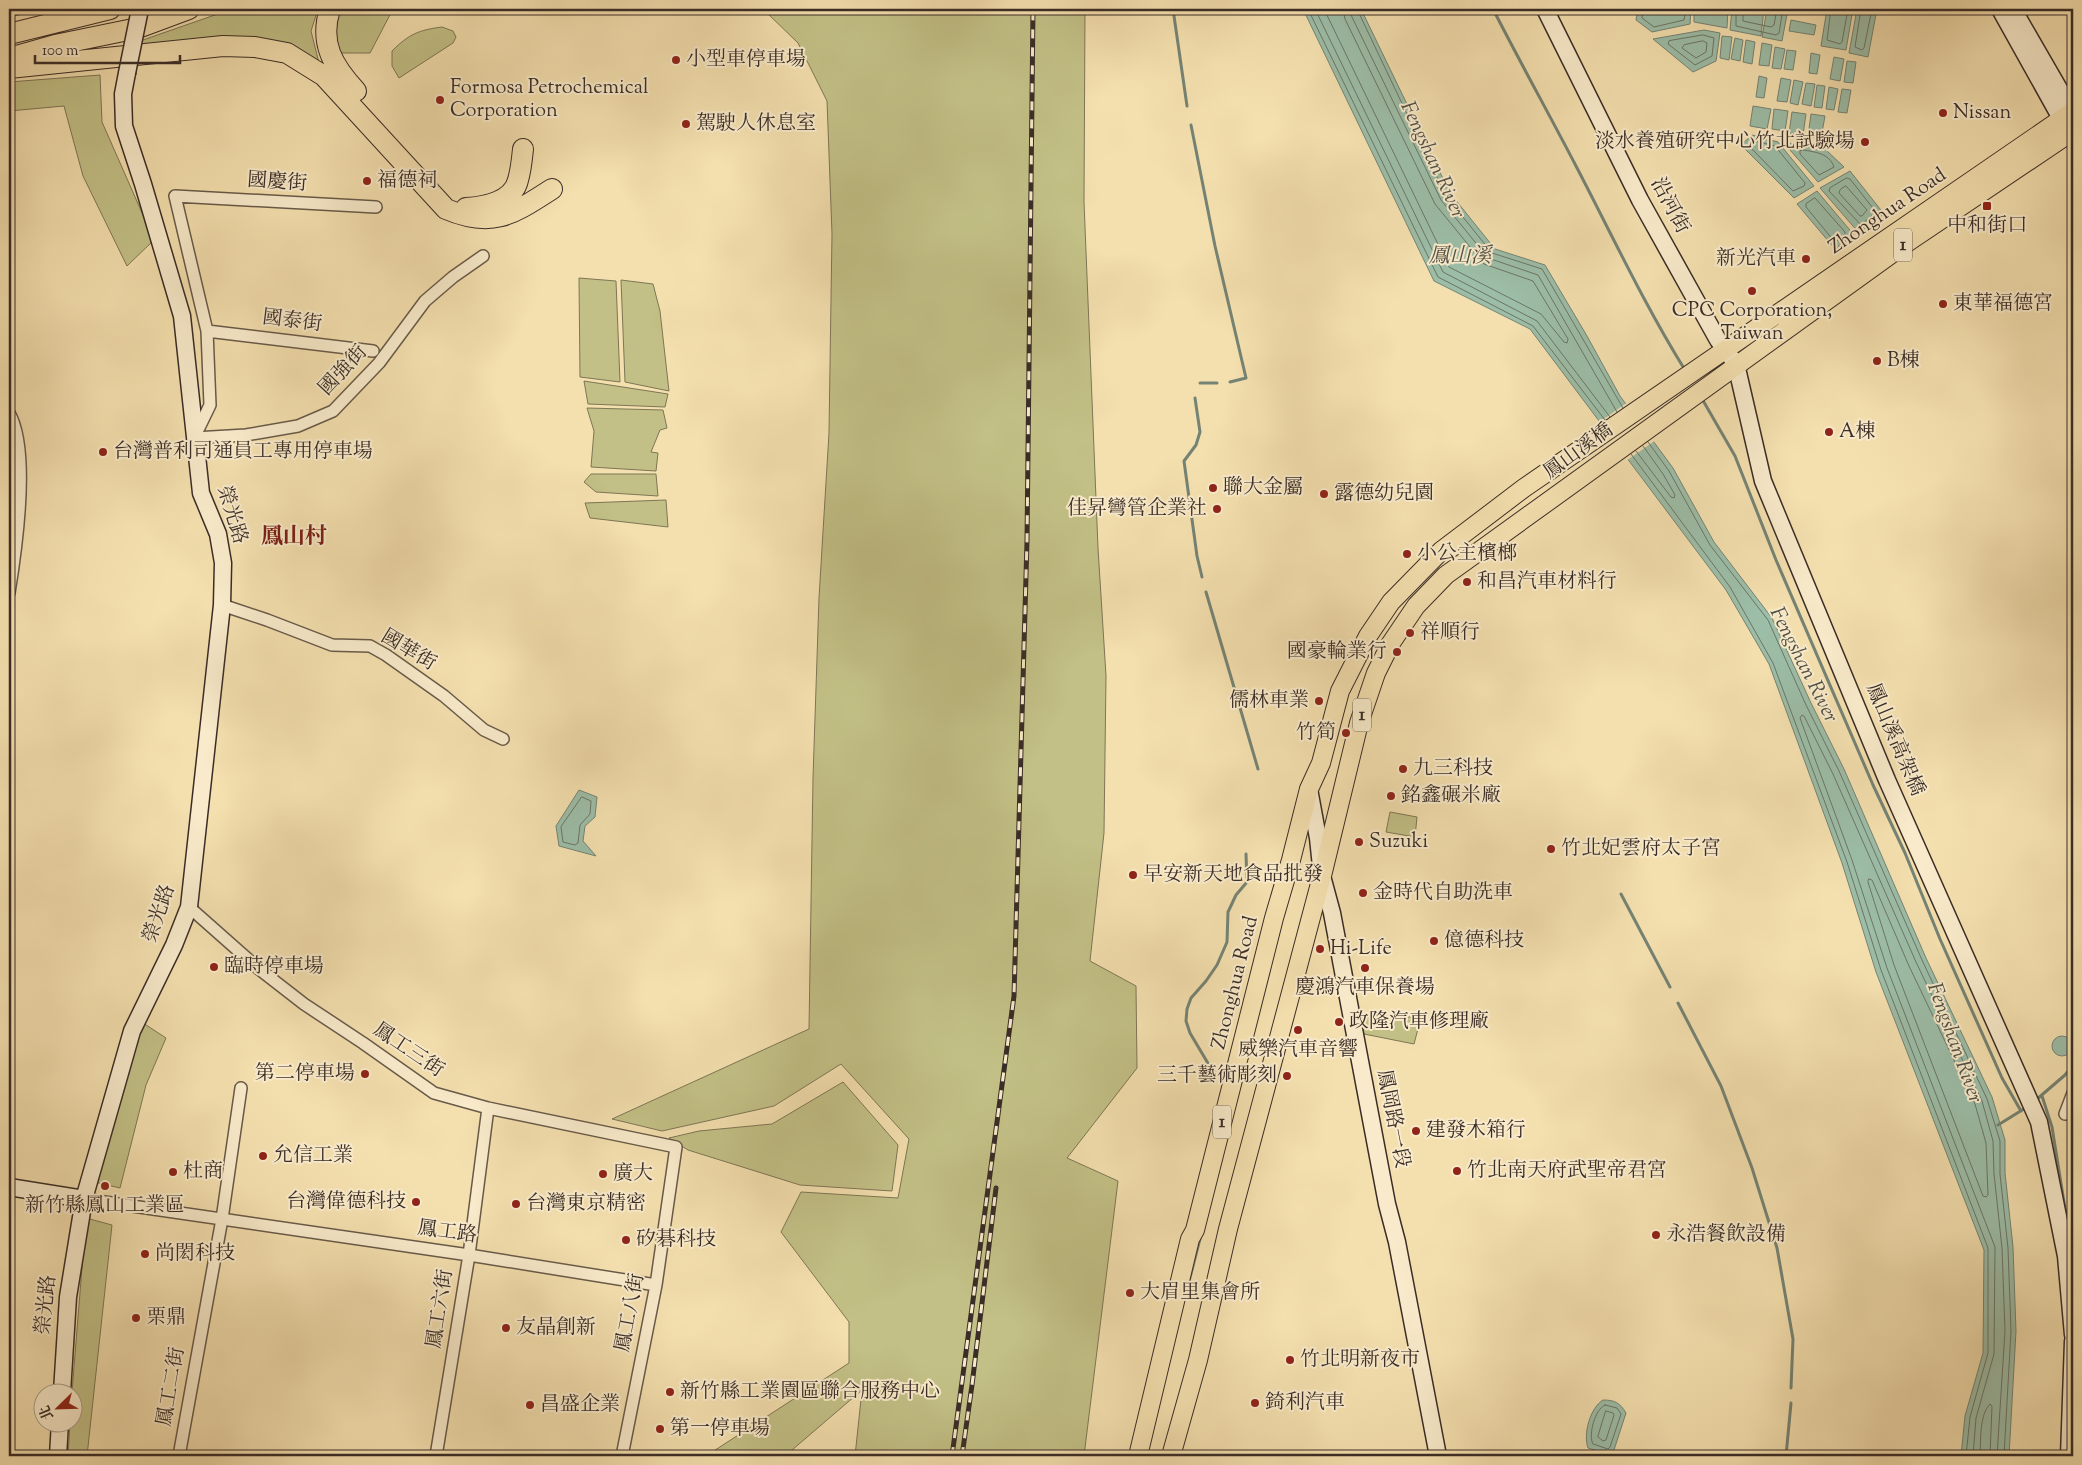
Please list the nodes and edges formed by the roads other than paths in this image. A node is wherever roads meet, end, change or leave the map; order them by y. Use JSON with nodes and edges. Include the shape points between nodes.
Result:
{"nodes":[{"id":1,"x":110,"y":9,"type":"edge"},
{"id":2,"x":140,"y":9,"type":"edge"},
{"id":3,"x":189,"y":9,"type":"edge"},
{"id":4,"x":330,"y":9,"type":"edge"},
{"id":5,"x":1545,"y":9,"type":"edge"},
{"id":6,"x":2000,"y":9,"type":"edge"},
{"id":7,"x":2013,"y":9,"type":"edge"},
{"id":8,"x":9,"y":34,"type":"edge"},
{"id":9,"x":9,"y":58,"type":"edge"},
{"id":10,"x":9,"y":68,"type":"edge"},
{"id":11,"x":2071,"y":123,"type":"edge"},
{"id":12,"x":523,"y":149,"type":"dead end"},
{"id":13,"x":552,"y":189,"type":"dead end"},
{"id":14,"x":376,"y":207,"type":"dead end"},
{"id":15,"x":483,"y":256,"type":"dead end"},
{"id":16,"x":207,"y":331,"type":"junction"},
{"id":17,"x":1726,"y":349,"type":"junction"},
{"id":18,"x":372,"y":351,"type":"dead end"},
{"id":19,"x":1736,"y":364,"type":"junction"},
{"id":20,"x":9,"y":413,"type":"edge"},
{"id":21,"x":194,"y":438,"type":"junction"},
{"id":22,"x":1441,"y":551,"type":"joint"},
{"id":23,"x":9,"y":593,"type":"edge"},
{"id":24,"x":222,"y":605,"type":"junction"},
{"id":25,"x":503,"y":739,"type":"dead end"},
{"id":26,"x":1309,"y":789,"type":"junction"},
{"id":27,"x":1322,"y":876,"type":"junction"},
{"id":28,"x":189,"y":907,"type":"junction"},
{"id":29,"x":241,"y":1088,"type":"dead end"},
{"id":30,"x":2073,"y":1093,"type":"edge"},
{"id":31,"x":488,"y":1108,"type":"junction"},
{"id":32,"x":2065,"y":1114,"type":"dead end"},
{"id":33,"x":676,"y":1147,"type":"joint"},
{"id":34,"x":9,"y":1187,"type":"edge"},
{"id":35,"x":84,"y":1199,"type":"junction"},
{"id":36,"x":222,"y":1219,"type":"junction"},
{"id":37,"x":469,"y":1255,"type":"junction"},
{"id":38,"x":2070,"y":1258,"type":"edge"},
{"id":39,"x":656,"y":1285,"type":"junction"},
{"id":40,"x":2073,"y":1335,"type":"edge"},
{"id":41,"x":2073,"y":1342,"type":"edge"},
{"id":42,"x":63,"y":1382,"type":"edge"},
{"id":43,"x":59,"y":1432,"type":"edge"},
{"id":44,"x":58,"y":1456,"type":"edge"},
{"id":45,"x":179,"y":1456,"type":"edge"},
{"id":46,"x":436,"y":1456,"type":"edge"},
{"id":47,"x":622,"y":1456,"type":"edge"},
{"id":48,"x":1138,"y":1456,"type":"edge"},
{"id":49,"x":1171,"y":1456,"type":"edge"},
{"id":50,"x":1438,"y":1456,"type":"edge"},
{"id":51,"x":2069,"y":1456,"type":"edge"}],
"edges":[{"from":1,"to":8,"type":"highway"},
{"from":2,"to":21,"type":"street","name":"榮光路","bridge":true,"via":[[123,94],[124,126],[182,316]]},
{"from":3,"to":9,"type":"highway","via":[[138,28]]},
{"from":4,"to":12,"type":"highway","via":[[326,20],[328,49],[339,72],[452,200],[466,208],[488,206],[507,196],[518,183]]},
{"from":5,"to":17,"type":"street","name":"沿河街","via":[[1640,200]]},
{"from":6,"to":11,"type":"street"},
{"from":7,"to":11,"type":"street"},
{"from":10,"to":13,"type":"highway","via":[[223,46],[287,53],[324,76],[446,209],[466,218],[492,219],[518,211]]},
{"from":11,"to":17,"type":"main road","name":"Zhonghua Road","number":"1"},
{"from":11,"to":19,"type":"main road","name":"Zhonghua Road","number":"1"},
{"from":14,"to":16,"type":"street","name":"國慶街","via":[[175,196]]},
{"from":15,"to":21,"type":"street","name":"國強街","via":[[425,301],[379,363],[333,411],[298,426],[246,435]]},
{"from":16,"to":18,"type":"street","name":"國泰街"},
{"from":16,"to":21,"type":"street","via":[[210,406]]},
{"from":17,"to":19,"type":"street","name":"沿河街"},
{"from":17,"to":22,"type":"main road","name":"鳳山溪橋","number":"1","via":[[1524,488]]},
{"from":19,"to":27,"type":"main road","name":"鳳山溪橋","number":"1","via":[[1446,575],[1416,606],[1376,673],[1359,724]]},
{"from":19,"to":38,"type":"street","name":"鳳山溪高架橋","via":[[1763,482],[1886,780],[2039,1122]]},
{"from":20,"to":23,"type":"street","via":[[20,448],[21,471]]},
{"from":21,"to":24,"type":"street","name":"榮光路","via":[[201,493],[218,534],[223,563]]},
{"from":22,"to":26,"type":"main road","name":"Zhonghua Road","number":"1","via":[[1392,602],[1368,636],[1340,691],[1321,763]]},
{"from":24,"to":25,"type":"street","name":"國華街","via":[[332,645],[370,646],[444,696],[484,730]]},
{"from":24,"to":28,"type":"street","name":"榮光路"},
{"from":26,"to":27,"type":"street","name":"鳳岡路一段"},
{"from":26,"to":48,"type":"main road","name":"Zhonghua Road","number":"1","via":[[1200,1212],[1190,1239]]},
{"from":27,"to":49,"type":"main road","number":"1"},
{"from":27,"to":50,"type":"street","name":"鳳岡路一段","via":[[1332,913],[1386,1204],[1397,1242]]},
{"from":28,"to":31,"type":"street","name":"鳳工三街","via":[[304,1004],[434,1093]]},
{"from":28,"to":35,"type":"street","name":"榮光路","via":[[132,1031]]},
{"from":29,"to":36,"type":"street","name":"鳳工二街"},
{"from":30,"to":32,"type":"street"},
{"from":31,"to":33,"type":"street","name":"鳳工三街"},
{"from":31,"to":37,"type":"street","name":"鳳工六街"},
{"from":33,"to":39,"type":"street","name":"鳳工八街"},
{"from":34,"to":35,"type":"street"},
{"from":35,"to":36,"type":"street","name":"鳳工路"},
{"from":35,"to":42,"type":"street","name":"榮光路","via":[[68,1298]]},
{"from":36,"to":37,"type":"street","name":"鳳工路"},
{"from":36,"to":45,"type":"street","name":"鳳工二街"},
{"from":37,"to":39,"type":"street","name":"鳳工路"},
{"from":37,"to":46,"type":"street","name":"鳳工六街"},
{"from":38,"to":40,"type":"street","name":"鳳山溪高架橋"},
{"from":39,"to":47,"type":"street","name":"鳳工八街"},
{"from":41,"to":51,"type":"street"},
{"from":43,"to":44,"type":"street"}]}
